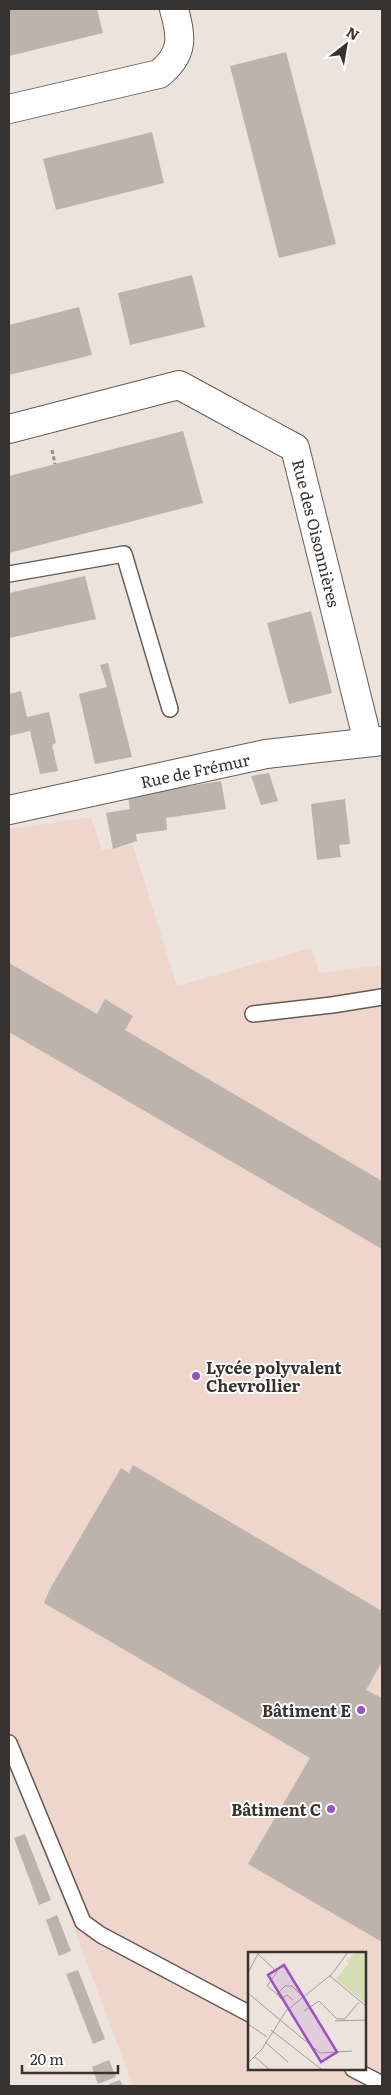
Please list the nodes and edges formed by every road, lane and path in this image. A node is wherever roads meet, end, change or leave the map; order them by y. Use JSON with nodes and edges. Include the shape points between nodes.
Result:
{"nodes":[{"id":1,"x":174,"y":9,"type":"edge"},
{"id":2,"x":9,"y":109,"type":"edge"},
{"id":3,"x":9,"y":429,"type":"edge"},
{"id":4,"x":51,"y":448,"type":"dead end"},
{"id":5,"x":56,"y":464,"type":"dead end"},
{"id":6,"x":9,"y":574,"type":"edge"},
{"id":7,"x":170,"y":709,"type":"dead end"},
{"id":8,"x":375,"y":741,"type":"edge"},
{"id":9,"x":9,"y":810,"type":"edge"},
{"id":10,"x":382,"y":997,"type":"edge"},
{"id":11,"x":253,"y":1014,"type":"dead end"},
{"id":12,"x":9,"y":1743,"type":"edge"},
{"id":13,"x":248,"y":2013,"type":"edge"},
{"id":14,"x":355,"y":2070,"type":"edge"},
{"id":15,"x":382,"y":2084,"type":"edge"}],
"edges":[{"from":1,"to":2,"type":"street","via":[[180,28],[180,42],[170,66],[159,74]]},
{"from":3,"to":8,"type":"street","name":"Rue des Oisonnières","via":[[179,385],[295,448]]},
{"from":4,"to":5,"type":"path"},
{"from":6,"to":7,"type":"lane","via":[[124,554]]},
{"from":8,"to":9,"type":"street","name":"Rue de Frémur","via":[[266,754]]},
{"from":10,"to":11,"type":"lane"},
{"from":12,"to":13,"type":"lane","via":[[83,1922],[101,1935]]},
{"from":14,"to":15,"type":"lane"}]}
